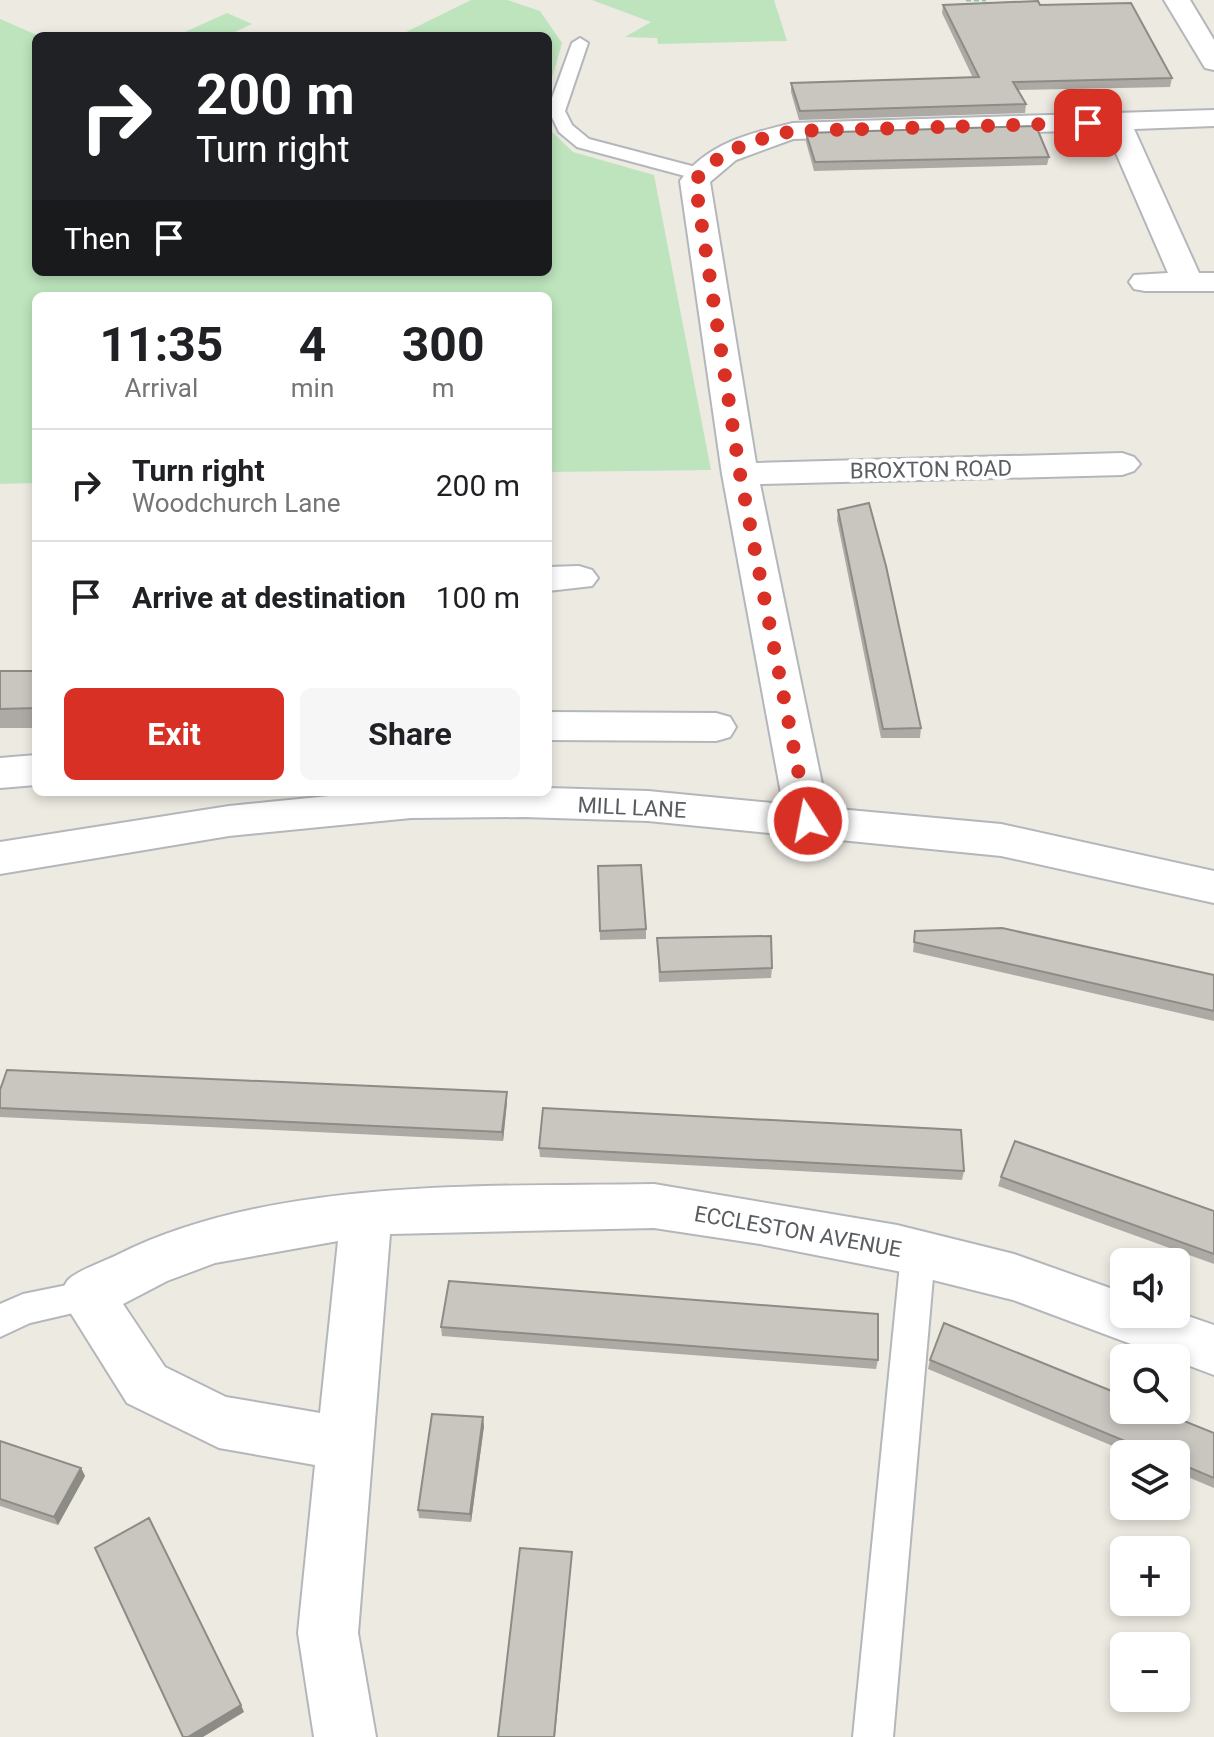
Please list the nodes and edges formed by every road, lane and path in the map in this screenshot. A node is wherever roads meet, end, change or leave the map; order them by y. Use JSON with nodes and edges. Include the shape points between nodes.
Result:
{"nodes":[{"id":1,"x":966,"y":0,"type":"edge"},
{"id":2,"x":986,"y":0,"type":"edge"},
{"id":3,"x":1177,"y":0,"type":"edge"},
{"id":4,"x":580,"y":43,"type":"dead end"},
{"id":5,"x":1214,"y":62,"type":"edge"},
{"id":6,"x":1214,"y":118,"type":"edge"},
{"id":7,"x":1117,"y":122,"type":"junction"},
{"id":8,"x":700,"y":174,"type":"junction"},
{"id":9,"x":1145,"y":282,"type":"dead end"},
{"id":10,"x":1201,"y":282,"type":"edge"},
{"id":11,"x":1122,"y":463,"type":"dead end"},
{"id":12,"x":740,"y":474,"type":"junction"},
{"id":13,"x":552,"y":726,"type":"edge"},
{"id":14,"x":716,"y":727,"type":"dead end"},
{"id":15,"x":32,"y":770,"type":"edge"},
{"id":16,"x":0,"y":773,"type":"edge"},
{"id":17,"x":365,"y":800,"type":"edge"},
{"id":18,"x":808,"y":821,"type":"junction"},
{"id":19,"x":0,"y":858,"type":"edge"},
{"id":20,"x":1214,"y":887,"type":"edge"},
{"id":21,"x":366,"y":1215,"type":"junction"},
{"id":22,"x":918,"y":1254,"type":"junction"},
{"id":23,"x":87,"y":1296,"type":"junction"},
{"id":24,"x":0,"y":1322,"type":"edge"},
{"id":25,"x":1214,"y":1350,"type":"edge"},
{"id":26,"x":345,"y":1444,"type":"junction"},
{"id":27,"x":345,"y":1737,"type":"edge"},
{"id":28,"x":873,"y":1737,"type":"edge"}],
"edges":[{"from":1,"to":2,"type":"path"},
{"from":3,"to":5,"type":"street"},
{"from":4,"to":8,"type":"lane","via":[[556,111],[565,128],[583,143]]},
{"from":6,"to":7,"type":"street"},
{"from":7,"to":8,"type":"street","via":[[793,131],[732,151]]},
{"from":7,"to":10,"type":"street"},
{"from":8,"to":12,"type":"street","via":[[695,181]]},
{"from":9,"to":10,"type":"street"},
{"from":11,"to":12,"type":"street","name":"BROXTON ROAD"},
{"from":12,"to":18,"type":"street"},
{"from":13,"to":14,"type":"street"},
{"from":15,"to":16,"type":"street"},
{"from":17,"to":18,"type":"street","name":"MILL LANE","via":[[648,806]]},
{"from":17,"to":19,"type":"street","name":"MILL LANE"},
{"from":18,"to":20,"type":"street","name":"MILL LANE","via":[[1001,840]]},
{"from":21,"to":22,"type":"street","name":"ECCLESTON AVENUE","via":[[654,1206]]},
{"from":21,"to":23,"type":"street","name":"ECCLESTON AVENUE","via":[[214,1241],[148,1265]]},
{"from":21,"to":26,"type":"street"},
{"from":22,"to":25,"type":"street","name":"ECCLESTON AVENUE","via":[[1014,1277]]},
{"from":22,"to":28,"type":"lane"},
{"from":23,"to":24,"type":"lane","via":[[23,1309]]},
{"from":23,"to":26,"type":"street","via":[[146,1385],[219,1422]]},
{"from":26,"to":27,"type":"street","via":[[328,1633]]}]}
